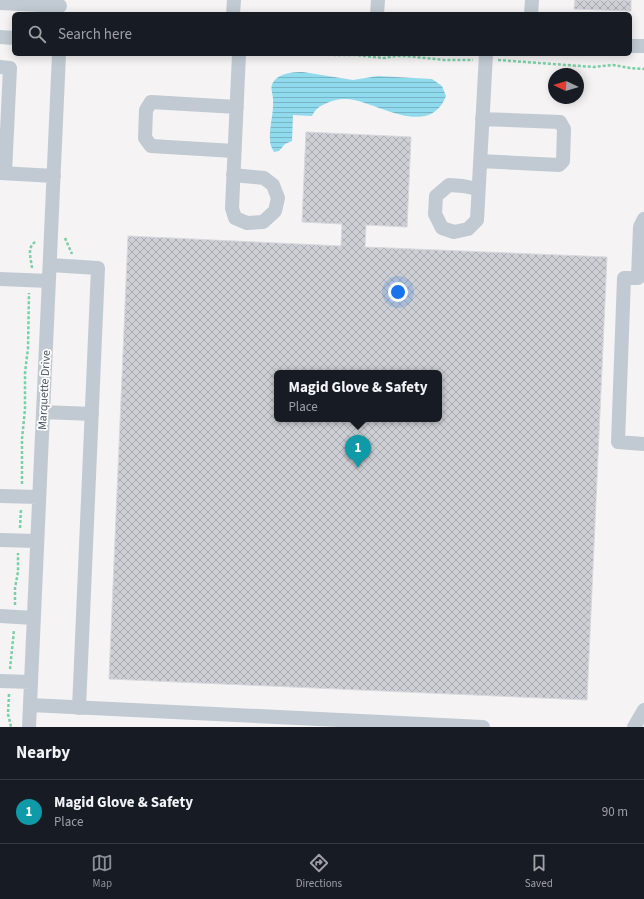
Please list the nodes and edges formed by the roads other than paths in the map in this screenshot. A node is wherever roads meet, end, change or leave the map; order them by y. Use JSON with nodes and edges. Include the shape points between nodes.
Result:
{"nodes":[{"id":1,"x":234,"y":0,"type":"edge"},
{"id":2,"x":378,"y":0,"type":"edge"},
{"id":3,"x":532,"y":0,"type":"edge"},
{"id":4,"x":0,"y":3,"type":"edge"},
{"id":5,"x":60,"y":7,"type":"edge"},
{"id":6,"x":233,"y":12,"type":"edge"},
{"id":7,"x":377,"y":12,"type":"edge"},
{"id":8,"x":531,"y":12,"type":"edge"},
{"id":9,"x":0,"y":37,"type":"edge"},
{"id":10,"x":12,"y":38,"type":"edge"},
{"id":11,"x":632,"y":46,"type":"edge"},
{"id":12,"x":644,"y":46,"type":"edge"},
{"id":13,"x":59,"y":56,"type":"edge"},
{"id":14,"x":239,"y":56,"type":"edge"},
{"id":15,"x":486,"y":56,"type":"edge"},
{"id":16,"x":0,"y":67,"type":"edge"},
{"id":17,"x":237,"y":107,"type":"junction"},
{"id":18,"x":482,"y":119,"type":"junction"},
{"id":19,"x":234,"y":150,"type":"junction"},
{"id":20,"x":480,"y":161,"type":"junction"},
{"id":21,"x":2,"y":173,"type":"edge"},
{"id":22,"x":233,"y":175,"type":"dead end"},
{"id":23,"x":54,"y":176,"type":"junction"},
{"id":24,"x":478,"y":189,"type":"dead end"},
{"id":25,"x":644,"y":219,"type":"edge"},
{"id":26,"x":50,"y":265,"type":"junction"},
{"id":27,"x":641,"y":278,"type":"edge"},
{"id":28,"x":0,"y":279,"type":"edge"},
{"id":29,"x":49,"y":282,"type":"junction"},
{"id":30,"x":43,"y":412,"type":"junction"},
{"id":31,"x":92,"y":414,"type":"junction"},
{"id":32,"x":644,"y":444,"type":"edge"},
{"id":33,"x":0,"y":496,"type":"edge"},
{"id":34,"x":39,"y":497,"type":"junction"},
{"id":35,"x":0,"y":540,"type":"edge"},
{"id":36,"x":37,"y":541,"type":"junction"},
{"id":37,"x":0,"y":616,"type":"edge"},
{"id":38,"x":34,"y":618,"type":"junction"},
{"id":39,"x":5,"y":681,"type":"edge"},
{"id":40,"x":31,"y":682,"type":"junction"},
{"id":41,"x":30,"y":705,"type":"junction"},
{"id":42,"x":79,"y":708,"type":"junction"},
{"id":43,"x":644,"y":710,"type":"edge"},
{"id":44,"x":334,"y":724,"type":"edge"},
{"id":45,"x":29,"y":727,"type":"edge"},
{"id":46,"x":483,"y":727,"type":"edge"},
{"id":47,"x":634,"y":727,"type":"edge"}],
"edges":[{"from":1,"to":6,"type":"street"},
{"from":2,"to":7,"type":"street"},
{"from":3,"to":8,"type":"street"},
{"from":4,"to":5,"type":"street"},
{"from":9,"to":10,"type":"street"},
{"from":11,"to":12,"type":"street"},
{"from":13,"to":23,"type":"street","name":"Marquette Drive"},
{"from":14,"to":17,"type":"street"},
{"from":15,"to":18,"type":"street"},
{"from":16,"to":21,"type":"street","via":[[10,68]]},
{"from":17,"to":19,"type":"street"},
{"from":17,"to":19,"type":"street","via":[[151,102],[146,110],[145,138],[151,146]]},
{"from":18,"to":20,"type":"street"},
{"from":18,"to":20,"type":"street","via":[[560,122],[564,129],[563,161],[559,165]]},
{"from":19,"to":22,"type":"street"},
{"from":20,"to":24,"type":"street"},
{"from":21,"to":23,"type":"street"},
{"from":23,"to":26,"type":"street","name":"Marquette Drive"},
{"from":25,"to":27,"type":"street","via":[[640,227]]},
{"from":26,"to":29,"type":"street","name":"Marquette Drive"},
{"from":26,"to":31,"type":"street","via":[[98,268]]},
{"from":27,"to":32,"type":"street","via":[[624,278],[618,442]]},
{"from":28,"to":29,"type":"street"},
{"from":29,"to":30,"type":"street","name":"Marquette Drive"},
{"from":30,"to":31,"type":"street"},
{"from":30,"to":34,"type":"street","name":"Marquette Drive"},
{"from":31,"to":42,"type":"street"},
{"from":33,"to":34,"type":"street"},
{"from":34,"to":36,"type":"street","name":"Marquette Drive"},
{"from":35,"to":36,"type":"street"},
{"from":36,"to":38,"type":"street","name":"Marquette Drive"},
{"from":37,"to":38,"type":"street"},
{"from":38,"to":40,"type":"street","name":"Marquette Drive"},
{"from":39,"to":40,"type":"street"},
{"from":40,"to":41,"type":"street","name":"Marquette Drive"},
{"from":41,"to":42,"type":"street"},
{"from":41,"to":45,"type":"street","name":"Marquette Drive"},
{"from":42,"to":44,"type":"street"},
{"from":43,"to":47,"type":"street"},
{"from":44,"to":46,"type":"street"}]}
